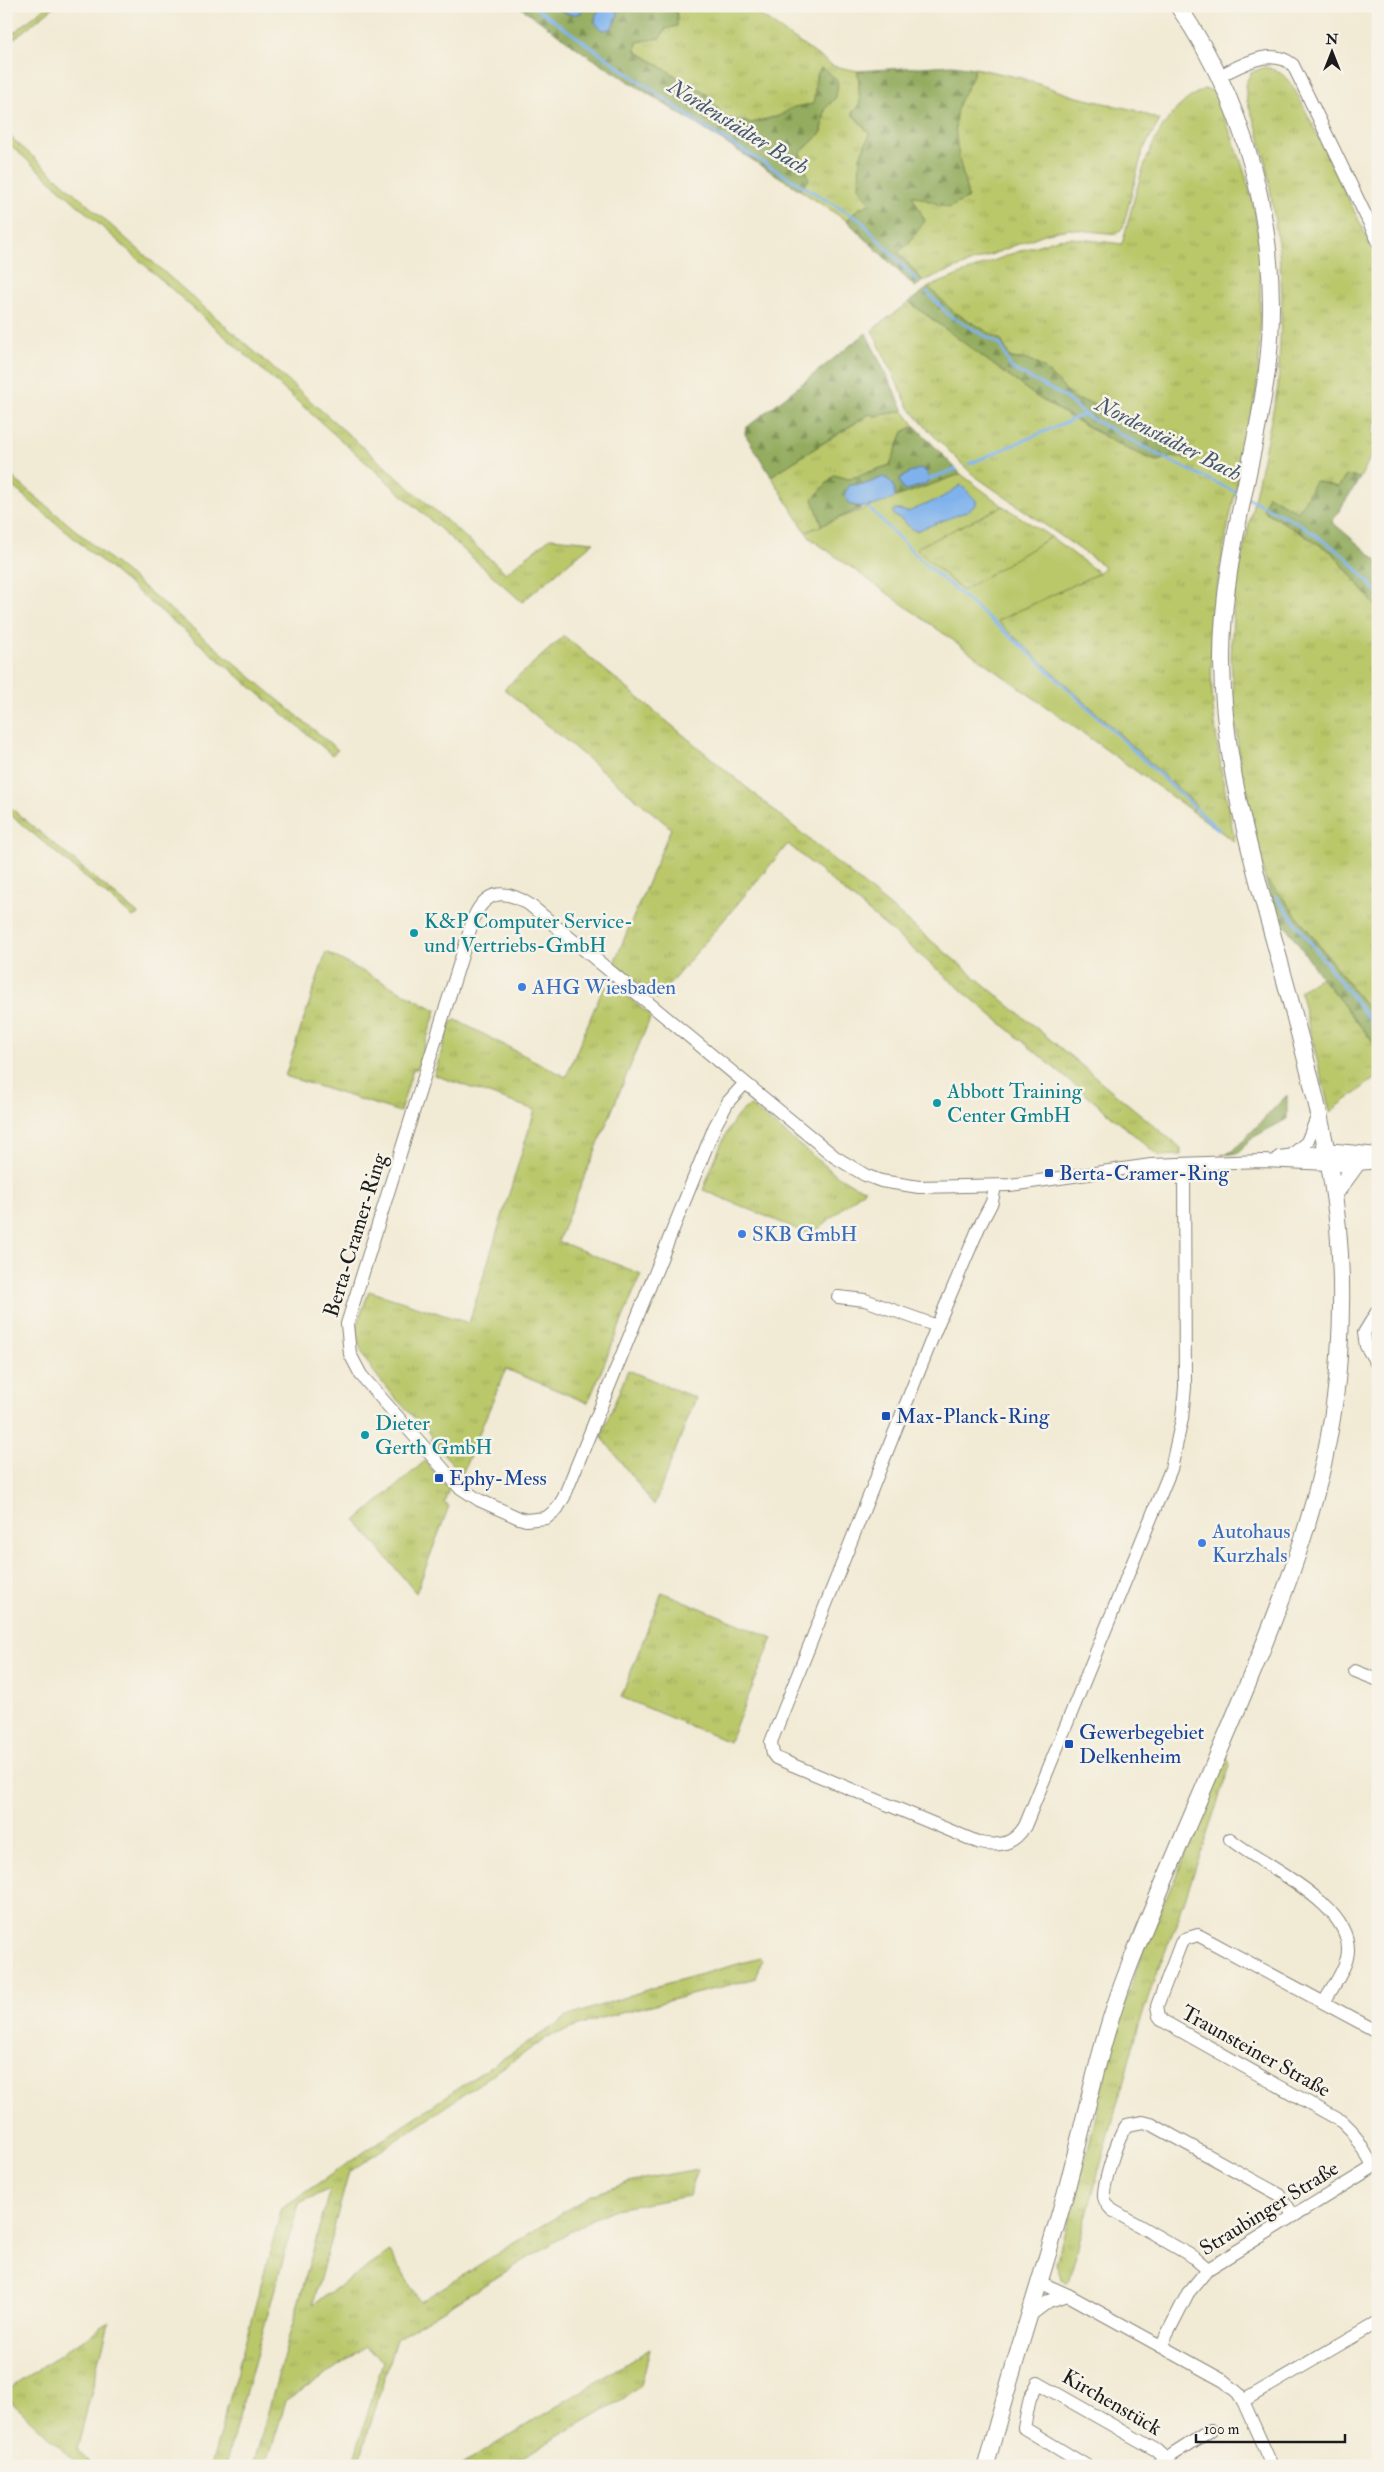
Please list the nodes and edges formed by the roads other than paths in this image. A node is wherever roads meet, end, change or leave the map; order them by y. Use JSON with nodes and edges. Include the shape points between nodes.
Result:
{"nodes":[{"id":1,"x":1178,"y":6,"type":"edge"},
{"id":2,"x":1219,"y":76,"type":"junction"},
{"id":3,"x":1378,"y":240,"type":"edge"},
{"id":4,"x":744,"y":1083,"type":"junction"},
{"id":5,"x":1318,"y":1115,"type":"junction"},
{"id":6,"x":1292,"y":1154,"type":"junction"},
{"id":7,"x":1378,"y":1156,"type":"edge"},
{"id":8,"x":1328,"y":1158,"type":"junction"},
{"id":9,"x":1378,"y":1160,"type":"edge"},
{"id":10,"x":1262,"y":1161,"type":"junction"},
{"id":11,"x":1358,"y":1162,"type":"junction"},
{"id":12,"x":1184,"y":1164,"type":"junction"},
{"id":13,"x":995,"y":1186,"type":"junction"},
{"id":14,"x":1334,"y":1195,"type":"junction"},
{"id":15,"x":838,"y":1298,"type":"dead end"},
{"id":16,"x":1378,"y":1310,"type":"edge"},
{"id":17,"x":937,"y":1326,"type":"junction"},
{"id":18,"x":1378,"y":1366,"type":"edge"},
{"id":19,"x":1355,"y":1671,"type":"dead end"},
{"id":20,"x":1378,"y":1680,"type":"edge"},
{"id":21,"x":1230,"y":1839,"type":"dead end"},
{"id":22,"x":1324,"y":2002,"type":"junction"},
{"id":23,"x":1378,"y":2032,"type":"edge"},
{"id":24,"x":1376,"y":2165,"type":"edge"},
{"id":25,"x":1293,"y":2215,"type":"junction"},
{"id":26,"x":1208,"y":2269,"type":"junction"},
{"id":27,"x":1039,"y":2282,"type":"junction"},
{"id":28,"x":1068,"y":2295,"type":"junction"},
{"id":29,"x":1028,"y":2317,"type":"junction"},
{"id":30,"x":1378,"y":2322,"type":"edge"},
{"id":31,"x":1161,"y":2346,"type":"junction"},
{"id":32,"x":1243,"y":2401,"type":"junction"},
{"id":33,"x":1211,"y":2430,"type":"dead end"},
{"id":34,"x":1161,"y":2462,"type":"edge"},
{"id":35,"x":986,"y":2466,"type":"edge"},
{"id":36,"x":1087,"y":2466,"type":"edge"},
{"id":37,"x":1272,"y":2466,"type":"edge"}],
"edges":[{"from":1,"to":2,"type":"main road"},
{"from":2,"to":3,"type":"street","via":[[1267,57],[1277,56],[1293,64]]},
{"from":2,"to":5,"type":"main road","via":[[1241,130],[1257,185],[1270,271],[1269,361],[1229,570],[1223,625],[1226,727],[1240,804]]},
{"from":4,"to":4,"type":"street","name":"Berta-Cramer-Ring","via":[[530,905],[504,894],[490,897],[481,905],[470,929],[346,1324],[350,1354],[361,1375],[445,1472],[468,1493],[526,1520],[546,1518],[557,1509],[715,1126],[728,1102]]},
{"from":4,"to":13,"type":"street","name":"Berta-Cramer-Ring","via":[[836,1157],[881,1182],[906,1186]]},
{"from":5,"to":6,"type":"street","via":[[1307,1142]]},
{"from":5,"to":8,"type":"main road"},
{"from":6,"to":8,"type":"street"},
{"from":6,"to":10,"type":"street"},
{"from":7,"to":8,"type":"main road"},
{"from":8,"to":10,"type":"street"},
{"from":8,"to":11,"type":"main road"},
{"from":8,"to":14,"type":"main road"},
{"from":9,"to":11,"type":"main road"},
{"from":10,"to":12,"type":"street"},
{"from":11,"to":14,"type":"main road"},
{"from":12,"to":13,"type":"street","via":[[1114,1169]]},
{"from":12,"to":17,"type":"street","via":[[1186,1387],[1171,1469],[1025,1826],[1019,1835],[1001,1846],[980,1843],[776,1758],[771,1748],[773,1733]]},
{"from":13,"to":17,"type":"street","via":[[992,1202],[978,1227]]},
{"from":14,"to":27,"type":"main road","via":[[1340,1267],[1339,1356],[1328,1447],[1311,1515],[1276,1616],[1120,1992]]},
{"from":15,"to":17,"type":"street","via":[[866,1300]]},
{"from":16,"to":18,"type":"street","via":[[1364,1333],[1366,1346]]},
{"from":19,"to":20,"type":"street"},
{"from":21,"to":22,"type":"street","via":[[1304,1888],[1340,1924],[1348,1943],[1347,1958]]},
{"from":22,"to":23,"type":"street","name":"Traunsteiner Straße"},
{"from":22,"to":24,"type":"street","name":"Traunsteiner Straße","via":[[1198,1935],[1181,1943],[1156,2006],[1163,2021],[1343,2122]]},
{"from":24,"to":25,"type":"street","name":"Straubinger Straße"},
{"from":25,"to":26,"type":"street","name":"Straubinger Straße"},
{"from":25,"to":26,"type":"street","via":[[1280,2195],[1152,2124],[1127,2125],[1118,2138],[1104,2190],[1107,2205]]},
{"from":26,"to":31,"type":"street","name":"Straubinger Straße","via":[[1188,2293]]},
{"from":27,"to":28,"type":"street"},
{"from":27,"to":29,"type":"main road"},
{"from":28,"to":29,"type":"street","via":[[1049,2301]]},
{"from":28,"to":31,"type":"street"},
{"from":29,"to":35,"type":"main road"},
{"from":30,"to":32,"type":"street"},
{"from":31,"to":32,"type":"street","via":[[1224,2381]]},
{"from":32,"to":37,"type":"street"},
{"from":33,"to":34,"type":"street","name":"Kirchenstück"},
{"from":34,"to":36,"type":"street","name":"Kirchenstück","via":[[1156,2450],[1038,2383],[1030,2398],[1024,2428]]}]}
